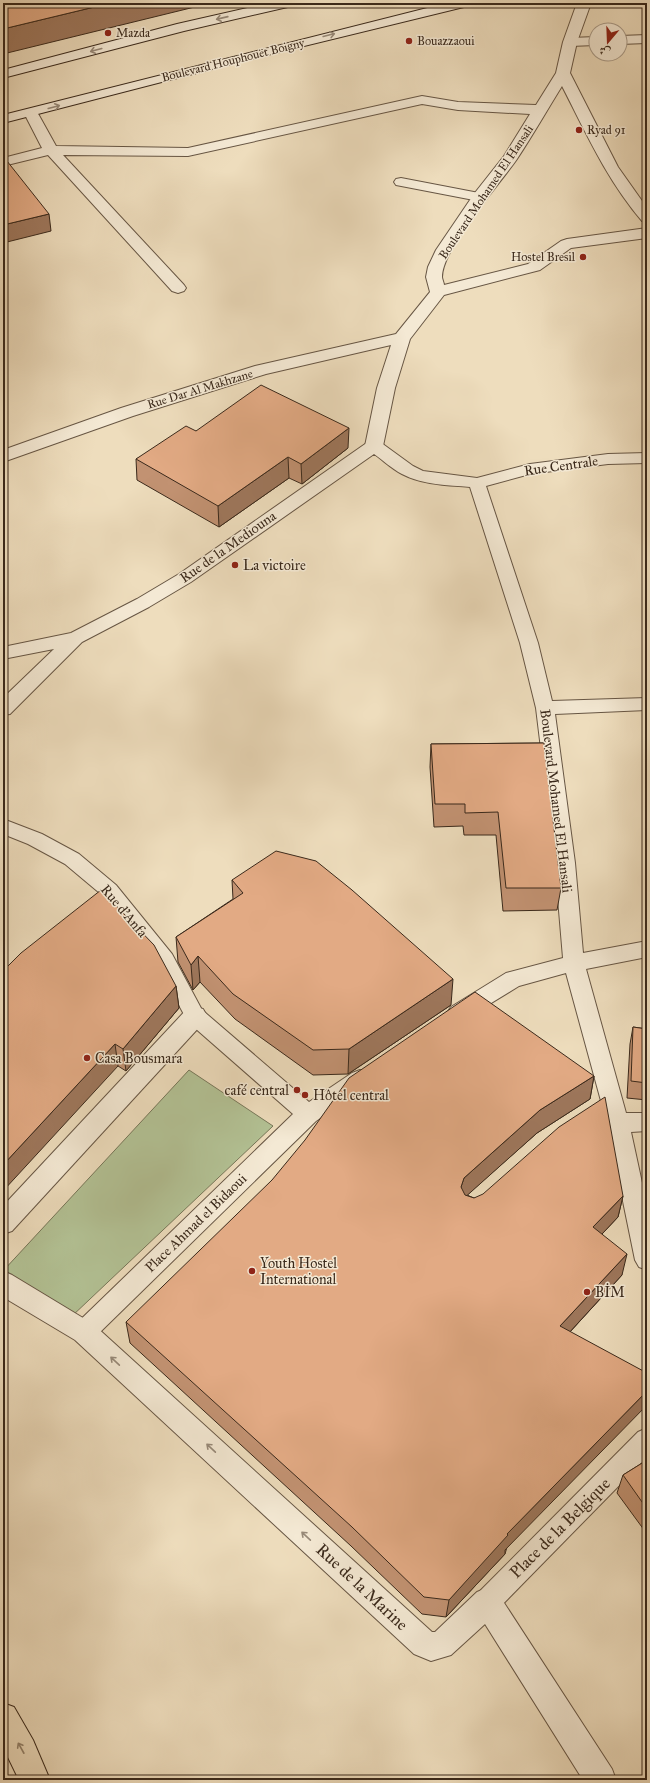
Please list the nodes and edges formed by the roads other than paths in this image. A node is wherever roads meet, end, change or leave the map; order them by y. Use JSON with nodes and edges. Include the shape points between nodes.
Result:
{"nodes":[{"id":1,"x":287,"y":3,"type":"edge"},
{"id":2,"x":463,"y":3,"type":"edge"},
{"id":3,"x":584,"y":3,"type":"edge"},
{"id":4,"x":647,"y":39,"type":"edge"},
{"id":5,"x":628,"y":40,"type":"edge"},
{"id":6,"x":588,"y":41,"type":"edge"},
{"id":7,"x":570,"y":42,"type":"junction"},
{"id":8,"x":563,"y":73,"type":"junction"},
{"id":9,"x":3,"y":74,"type":"edge"},
{"id":10,"x":540,"y":110,"type":"junction"},
{"id":11,"x":31,"y":113,"type":"junction"},
{"id":12,"x":3,"y":119,"type":"edge"},
{"id":13,"x":51,"y":150,"type":"junction"},
{"id":14,"x":3,"y":162,"type":"edge"},
{"id":15,"x":401,"y":182,"type":"dead end"},
{"id":16,"x":479,"y":197,"type":"junction"},
{"id":17,"x":645,"y":214,"type":"edge"},
{"id":18,"x":647,"y":233,"type":"edge"},
{"id":19,"x":178,"y":288,"type":"dead end"},
{"id":20,"x":438,"y":292,"type":"junction"},
{"id":21,"x":402,"y":338,"type":"junction"},
{"id":22,"x":374,"y":446,"type":"junction"},
{"id":23,"x":3,"y":456,"type":"edge"},
{"id":24,"x":647,"y":458,"type":"edge"},
{"id":25,"x":477,"y":483,"type":"junction"},
{"id":26,"x":76,"y":638,"type":"junction"},
{"id":27,"x":3,"y":653,"type":"edge"},
{"id":28,"x":647,"y":704,"type":"edge"},
{"id":29,"x":545,"y":708,"type":"junction"},
{"id":30,"x":3,"y":709,"type":"edge"},
{"id":31,"x":3,"y":826,"type":"edge"},
{"id":32,"x":109,"y":890,"type":"junction"},
{"id":33,"x":91,"y":904,"type":"edge"},
{"id":34,"x":647,"y":949,"type":"edge"},
{"id":35,"x":574,"y":963,"type":"junction"},
{"id":36,"x":195,"y":1016,"type":"junction"},
{"id":37,"x":439,"y":1026,"type":"edge"},
{"id":38,"x":373,"y":1070,"type":"edge"},
{"id":39,"x":611,"y":1099,"type":"junction"},
{"id":40,"x":592,"y":1112,"type":"edge"},
{"id":41,"x":308,"y":1114,"type":"junction"},
{"id":42,"x":647,"y":1122,"type":"edge"},
{"id":43,"x":618,"y":1123,"type":"junction"},
{"id":44,"x":3,"y":1223,"type":"edge"},
{"id":45,"x":647,"y":1260,"type":"edge"},
{"id":46,"x":3,"y":1283,"type":"edge"},
{"id":47,"x":84,"y":1332,"type":"junction"},
{"id":48,"x":640,"y":1447,"type":"edge"},
{"id":49,"x":487,"y":1602,"type":"junction"},
{"id":50,"x":3,"y":1718,"type":"edge"},
{"id":51,"x":35,"y":1780,"type":"edge"},
{"id":52,"x":601,"y":1780,"type":"edge"}],
"edges":[{"from":1,"to":9,"type":"street","one_way":true,"via":[[182,27]]},
{"from":11,"to":2,"type":"street","name":"Boulevard Houphouët Boigny","one_way":true},
{"from":3,"to":7,"type":"street","name":"Boulevard Mohamed El Hansali"},
{"from":4,"to":5,"type":"lane"},
{"from":6,"to":7,"type":"lane"},
{"from":7,"to":8,"type":"street","name":"Boulevard Mohamed El Hansali"},
{"from":8,"to":10,"type":"street","name":"Boulevard Mohamed El Hansali"},
{"from":8,"to":17,"type":"street","via":[[625,190]]},
{"from":10,"to":13,"type":"street","via":[[458,106],[422,100],[188,152]]},
{"from":10,"to":16,"type":"street","name":"Boulevard Mohamed El Hansali","via":[[510,158]]},
{"from":11,"to":12,"type":"street","name":"Boulevard Houphouët Boigny"},
{"from":11,"to":13,"type":"street"},
{"from":13,"to":14,"type":"street"},
{"from":13,"to":19,"type":"street"},
{"from":15,"to":16,"type":"lane"},
{"from":16,"to":20,"type":"street","name":"Boulevard Mohamed El Hansali","via":[[444,250],[436,267],[434,277]]},
{"from":18,"to":20,"type":"street","via":[[567,244],[534,267]]},
{"from":20,"to":21,"type":"street"},
{"from":21,"to":22,"type":"street","via":[[386,388]]},
{"from":21,"to":23,"type":"street","name":"Rue Dar Al Makhzane","via":[[262,370],[128,412]]},
{"from":22,"to":25,"type":"lane","via":[[407,470],[419,475]]},
{"from":22,"to":26,"type":"lane","name":"Rue de la Mediouna","via":[[185,578]]},
{"from":24,"to":25,"type":"lane","name":"Rue Centrale","via":[[608,459],[530,469]]},
{"from":25,"to":29,"type":"lane","name":"Boulevard Mohamed El Hansali","via":[[529,643]]},
{"from":26,"to":27,"type":"lane","name":"Rue de la Mediouna"},
{"from":26,"to":30,"type":"lane","name":"Rue de la Mediouna"},
{"from":28,"to":29,"type":"lane"},
{"from":29,"to":35,"type":"lane","name":"Boulevard Mohamed El Hansali","via":[[565,863]]},
{"from":31,"to":32,"type":"lane","name":"Rue d'Anfa","via":[[35,839],[72,859]]},
{"from":32,"to":33,"type":"lane"},
{"from":32,"to":36,"type":"lane","name":"Rue d'Anfa","via":[[165,960]]},
{"from":34,"to":35,"type":"lane"},
{"from":35,"to":37,"type":"lane","via":[[513,979],[484,995]]},
{"from":35,"to":39,"type":"lane","name":"Boulevard Mohamed El Hansali"},
{"from":36,"to":41,"type":"lane"},
{"from":36,"to":44,"type":"street"},
{"from":38,"to":41,"type":"lane","name":"Place Ahmad el Bidaoui"},
{"from":39,"to":40,"type":"lane"},
{"from":39,"to":43,"type":"lane","name":"Boulevard Mohamed El Hansali"},
{"from":41,"to":47,"type":"lane","name":"Place Ahmad el Bidaoui"},
{"from":42,"to":43,"type":"lane"},
{"from":43,"to":45,"type":"lane","name":"Boulevard Mohamed El Hansali"},
{"from":46,"to":47,"type":"street","name":"Rue de la Marine"},
{"from":49,"to":47,"type":"street","name":"Rue de la Marine","one_way":true,"via":[[444,1643],[429,1647],[424,1644]]},
{"from":48,"to":49,"type":"lane","name":"Place de la Belgique"},
{"from":49,"to":52,"type":"street"},
{"from":51,"to":50,"type":"main road","one_way":true,"via":[[22,1750]]}]}
